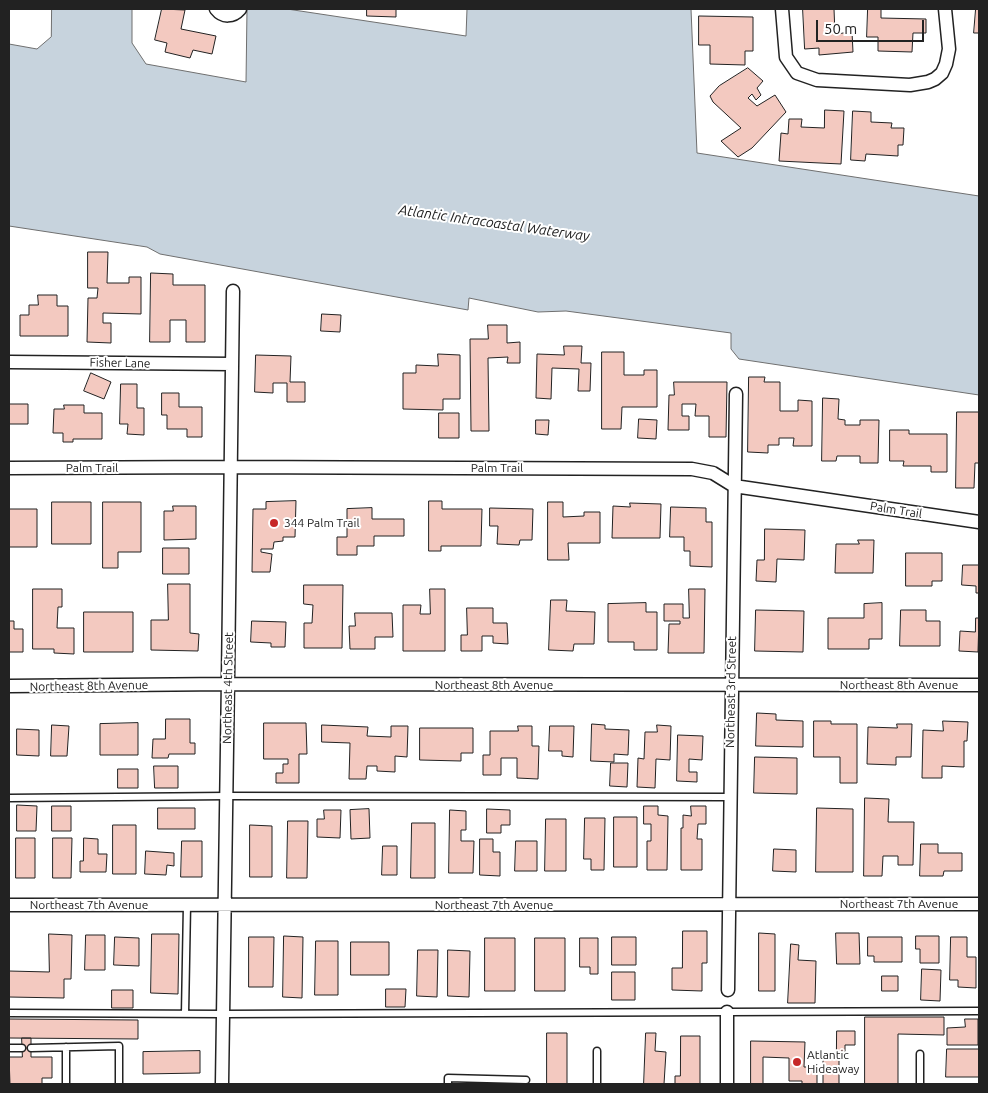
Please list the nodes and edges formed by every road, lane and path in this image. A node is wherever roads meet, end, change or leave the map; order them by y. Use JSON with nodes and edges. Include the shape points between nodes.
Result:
{"nodes":[{"id":1,"x":216,"y":9,"type":"edge"},
{"id":2,"x":240,"y":9,"type":"edge"},
{"id":3,"x":782,"y":9,"type":"edge"},
{"id":4,"x":946,"y":9,"type":"edge"},
{"id":5,"x":234,"y":291,"type":"dead end"},
{"id":6,"x":9,"y":362,"type":"edge"},
{"id":7,"x":232,"y":364,"type":"junction"},
{"id":8,"x":736,"y":394,"type":"dead end"},
{"id":9,"x":230,"y":467,"type":"junction"},
{"id":10,"x":9,"y":468,"type":"edge"},
{"id":11,"x":734,"y":486,"type":"junction"},
{"id":12,"x":979,"y":522,"type":"edge"},
{"id":13,"x":228,"y":684,"type":"junction"},
{"id":14,"x":979,"y":685,"type":"edge"},
{"id":15,"x":9,"y":686,"type":"edge"},
{"id":16,"x":731,"y":686,"type":"junction"},
{"id":17,"x":227,"y":796,"type":"junction"},
{"id":18,"x":730,"y":797,"type":"junction"},
{"id":19,"x":9,"y":798,"type":"edge"},
{"id":20,"x":728,"y":904,"type":"junction"},
{"id":21,"x":979,"y":904,"type":"edge"},
{"id":22,"x":9,"y":905,"type":"edge"},
{"id":23,"x":187,"y":905,"type":"junction"},
{"id":24,"x":226,"y":905,"type":"junction"},
{"id":25,"x":728,"y":990,"type":"dead end"},
{"id":26,"x":979,"y":1011,"type":"edge"},
{"id":27,"x":727,"y":1012,"type":"junction"},
{"id":28,"x":9,"y":1013,"type":"edge"},
{"id":29,"x":185,"y":1014,"type":"junction"},
{"id":30,"x":224,"y":1014,"type":"junction"},
{"id":31,"x":66,"y":1047,"type":"junction"},
{"id":32,"x":9,"y":1048,"type":"edge"},
{"id":33,"x":22,"y":1048,"type":"dead end"},
{"id":34,"x":31,"y":1048,"type":"dead end"},
{"id":35,"x":597,"y":1051,"type":"dead end"},
{"id":36,"x":920,"y":1054,"type":"dead end"},
{"id":37,"x":526,"y":1080,"type":"dead end"},
{"id":38,"x":66,"y":1084,"type":"edge"},
{"id":39,"x":119,"y":1084,"type":"edge"},
{"id":40,"x":222,"y":1084,"type":"edge"},
{"id":41,"x":448,"y":1084,"type":"edge"},
{"id":42,"x":597,"y":1084,"type":"edge"},
{"id":43,"x":727,"y":1084,"type":"edge"},
{"id":44,"x":920,"y":1084,"type":"edge"}],
"edges":[{"from":1,"to":2,"type":"street","via":[[229,16]]},
{"from":3,"to":4,"type":"street","via":[[786,56],[797,73],[830,80],[910,85],[935,79],[942,73],[949,49]]},
{"from":5,"to":7,"type":"street","name":"Northeast 4th Street"},
{"from":6,"to":7,"type":"street","name":"Fisher Lane"},
{"from":7,"to":9,"type":"street","name":"Northeast 4th Street"},
{"from":8,"to":11,"type":"street","name":"Northeast 3rd Street"},
{"from":9,"to":10,"type":"street","name":"Palm Trail"},
{"from":9,"to":11,"type":"street","name":"Palm Trail","via":[[692,469],[713,473]]},
{"from":9,"to":13,"type":"street","name":"Northeast 4th Street"},
{"from":11,"to":12,"type":"street","name":"Palm Trail"},
{"from":11,"to":16,"type":"street","name":"Northeast 3rd Street"},
{"from":13,"to":15,"type":"street","name":"Northeast 8th Avenue"},
{"from":13,"to":16,"type":"street","name":"Northeast 8th Avenue"},
{"from":13,"to":17,"type":"street","name":"Northeast 4th Street"},
{"from":14,"to":16,"type":"street","name":"Northeast 8th Avenue"},
{"from":16,"to":18,"type":"street","name":"Northeast 3rd Street"},
{"from":17,"to":18,"type":"lane"},
{"from":17,"to":19,"type":"lane"},
{"from":17,"to":24,"type":"street","name":"Northeast 4th Street"},
{"from":18,"to":20,"type":"street","name":"Northeast 3rd Street"},
{"from":20,"to":21,"type":"street","name":"Northeast 7th Avenue"},
{"from":20,"to":24,"type":"street","name":"Northeast 7th Avenue"},
{"from":20,"to":25,"type":"street","name":"Northeast 3rd Street"},
{"from":22,"to":23,"type":"street","name":"Northeast 7th Avenue"},
{"from":23,"to":24,"type":"street","name":"Northeast 7th Avenue"},
{"from":23,"to":29,"type":"lane"},
{"from":24,"to":30,"type":"street","name":"Northeast 4th Street"},
{"from":26,"to":27,"type":"lane"},
{"from":27,"to":30,"type":"lane"},
{"from":27,"to":43,"type":"street"},
{"from":28,"to":29,"type":"lane"},
{"from":29,"to":30,"type":"lane"},
{"from":30,"to":40,"type":"street","name":"Northeast 4th Street"},
{"from":31,"to":34,"type":"lane"},
{"from":31,"to":38,"type":"lane"},
{"from":31,"to":39,"type":"lane","via":[[118,1046]]},
{"from":32,"to":33,"type":"lane"},
{"from":35,"to":42,"type":"lane"},
{"from":36,"to":44,"type":"lane"},
{"from":37,"to":41,"type":"lane","via":[[448,1078]]}]}
